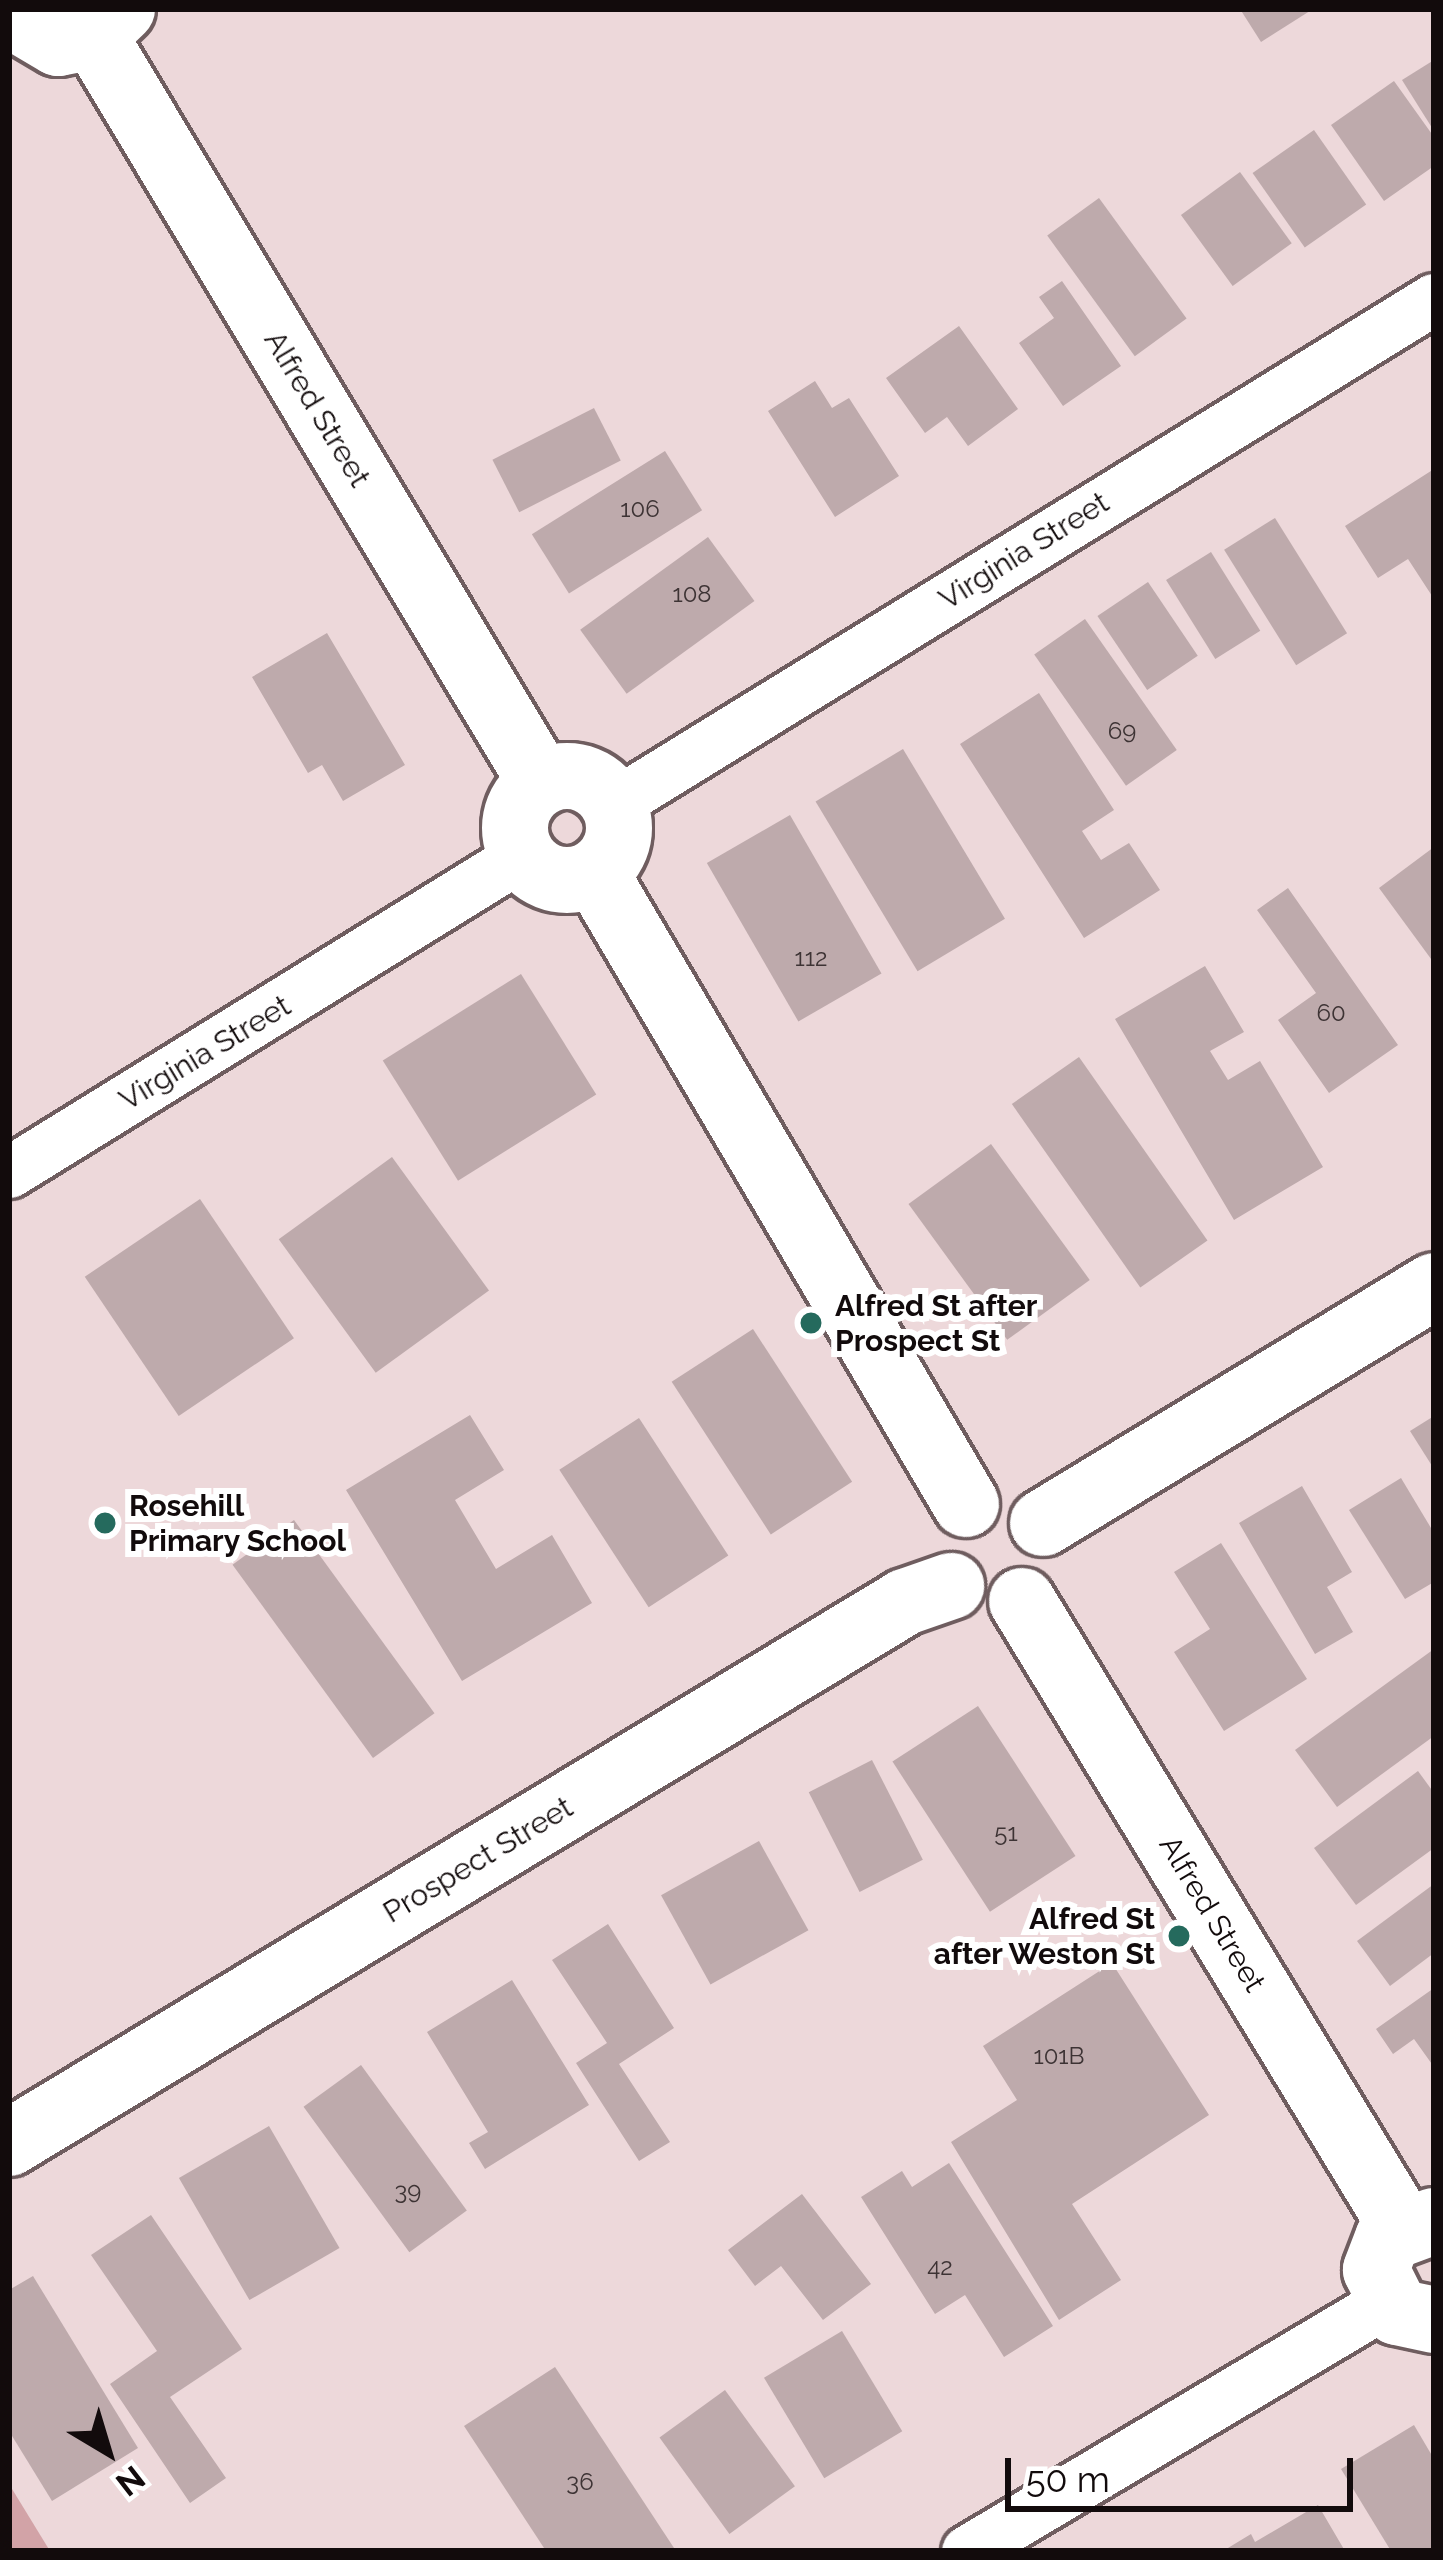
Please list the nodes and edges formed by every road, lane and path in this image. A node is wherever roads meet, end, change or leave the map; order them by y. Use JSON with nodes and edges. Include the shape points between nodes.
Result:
{"nodes":[{"id":1,"x":10,"y":18,"type":"edge"},
{"id":2,"x":108,"y":23,"type":"edge"},
{"id":3,"x":1434,"y":299,"type":"edge"},
{"id":4,"x":541,"y":782,"type":"junction"},
{"id":5,"x":614,"y":804,"type":"junction"},
{"id":6,"x":522,"y":855,"type":"junction"},
{"id":7,"x":596,"y":873,"type":"junction"},
{"id":8,"x":9,"y":1172,"type":"edge"},
{"id":9,"x":1434,"y":1286,"type":"edge"},
{"id":10,"x":966,"y":1504,"type":"junction"},
{"id":11,"x":1043,"y":1523,"type":"junction"},
{"id":12,"x":951,"y":1586,"type":"junction"},
{"id":13,"x":1022,"y":1601,"type":"junction"},
{"id":14,"x":9,"y":2143,"type":"edge"},
{"id":15,"x":1418,"y":2224,"type":"edge"},
{"id":16,"x":1410,"y":2311,"type":"edge"},
{"id":17,"x":967,"y":2551,"type":"edge"}],
"edges":[{"from":1,"to":2,"type":"street","via":[[58,44]]},
{"from":2,"to":4,"type":"street","name":"Alfred Street"},
{"from":3,"to":5,"type":"street","name":"Virginia Street"},
{"from":4,"to":5,"type":"street","via":[[584,778]]},
{"from":4,"to":6,"type":"street","via":[[518,807]]},
{"from":5,"to":7,"type":"street","via":[[617,845]]},
{"from":6,"to":7,"type":"street","via":[[547,877]]},
{"from":6,"to":8,"type":"street","name":"Virginia Street"},
{"from":7,"to":10,"type":"street"},
{"from":9,"to":11,"type":"street"},
{"from":10,"to":11,"type":"street","via":[[1006,1497]]},
{"from":10,"to":12,"type":"street","via":[[940,1545]]},
{"from":11,"to":13,"type":"street","via":[[1046,1576]]},
{"from":12,"to":13,"type":"street","via":[[986,1607]]},
{"from":12,"to":14,"type":"street","name":"Prospect Street","via":[[905,1602]]},
{"from":13,"to":15,"type":"street","name":"Alfred Street"},
{"from":15,"to":16,"type":"street","via":[[1379,2253]]},
{"from":16,"to":17,"type":"street"}]}
